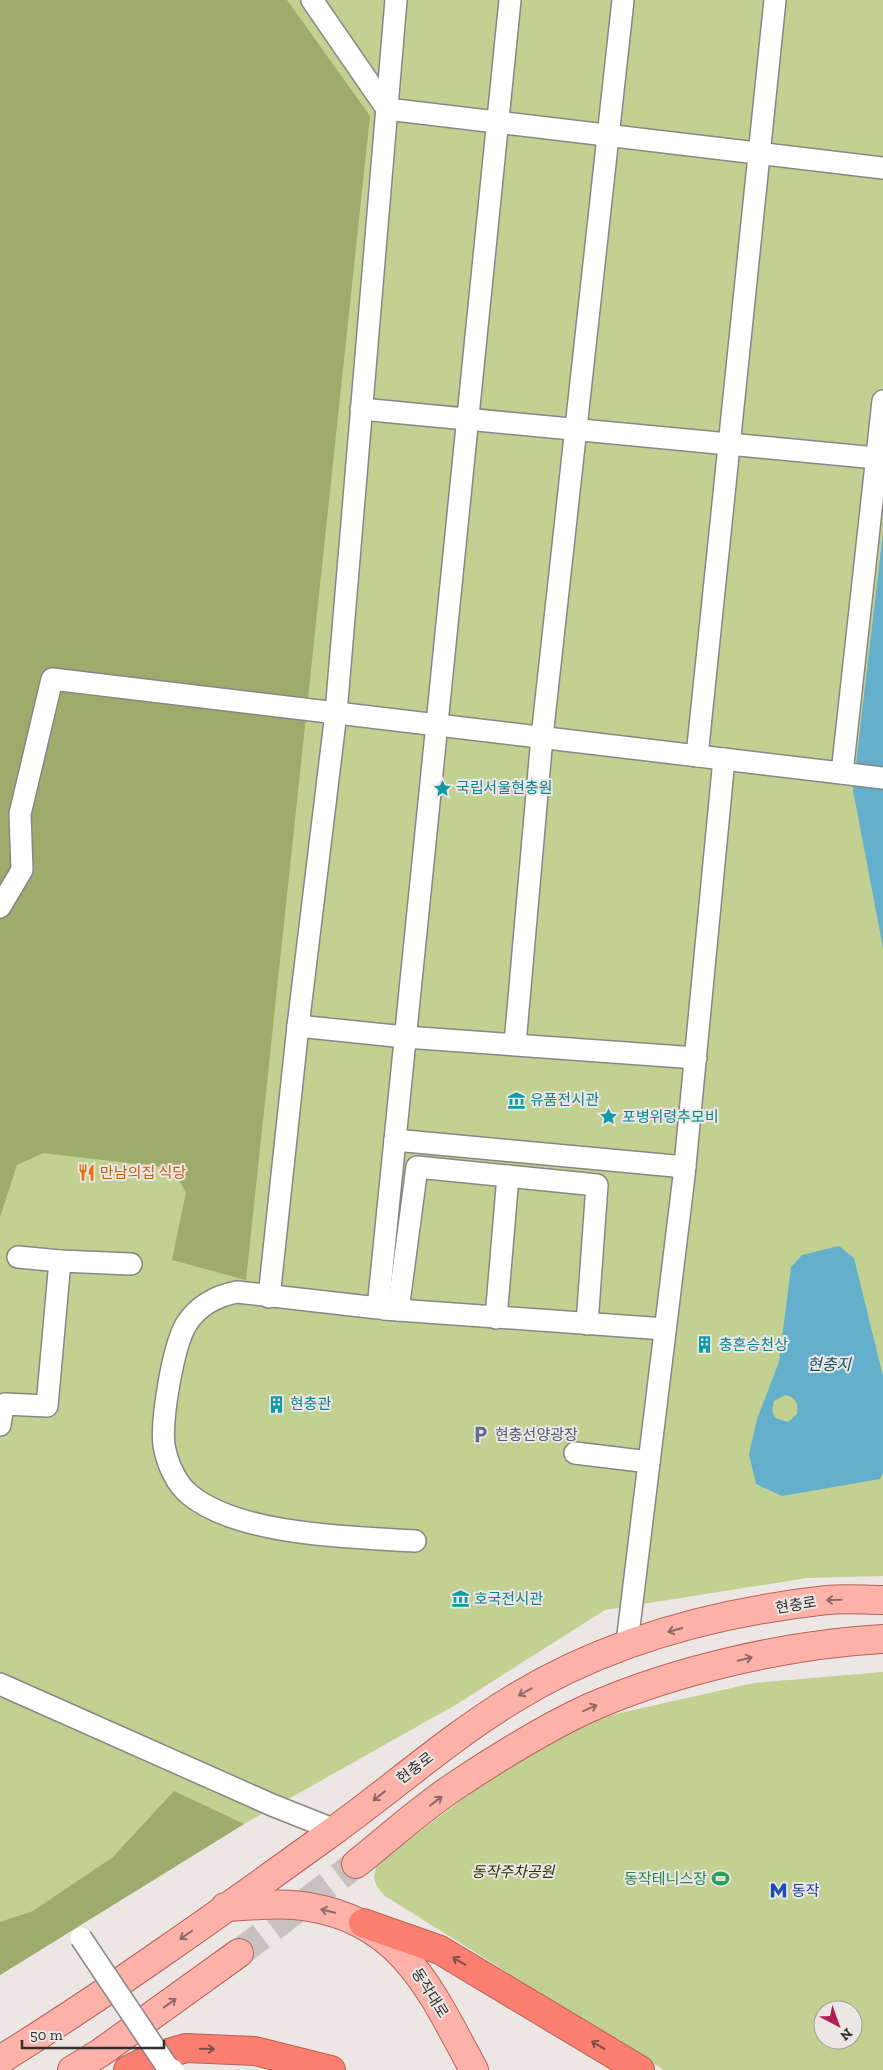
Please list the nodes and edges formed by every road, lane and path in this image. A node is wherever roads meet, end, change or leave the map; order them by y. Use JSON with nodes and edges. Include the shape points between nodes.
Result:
{"nodes":[{"id":1,"x":312,"y":0,"type":"edge"},
{"id":2,"x":396,"y":0,"type":"edge"},
{"id":3,"x":510,"y":0,"type":"edge"},
{"id":4,"x":623,"y":0,"type":"edge"},
{"id":5,"x":776,"y":0,"type":"edge"},
{"id":6,"x":387,"y":109,"type":"junction"},
{"id":7,"x":497,"y":122,"type":"junction"},
{"id":8,"x":608,"y":135,"type":"junction"},
{"id":9,"x":759,"y":153,"type":"junction"},
{"id":10,"x":883,"y":168,"type":"edge"},
{"id":11,"x":883,"y":401,"type":"edge"},
{"id":12,"x":361,"y":409,"type":"junction"},
{"id":13,"x":467,"y":419,"type":"junction"},
{"id":14,"x":576,"y":429,"type":"junction"},
{"id":15,"x":728,"y":444,"type":"junction"},
{"id":16,"x":876,"y":458,"type":"junction"},
{"id":17,"x":336,"y":713,"type":"junction"},
{"id":18,"x":436,"y":725,"type":"junction"},
{"id":19,"x":542,"y":738,"type":"junction"},
{"id":20,"x":697,"y":756,"type":"junction"},
{"id":21,"x":724,"y":759,"type":"junction"},
{"id":22,"x":842,"y":773,"type":"junction"},
{"id":23,"x":883,"y":778,"type":"edge"},
{"id":24,"x":0,"y":907,"type":"edge"},
{"id":25,"x":298,"y":1026,"type":"junction"},
{"id":26,"x":405,"y":1037,"type":"junction"},
{"id":27,"x":515,"y":1044,"type":"junction"},
{"id":28,"x":696,"y":1058,"type":"junction"},
{"id":29,"x":395,"y":1140,"type":"junction"},
{"id":30,"x":685,"y":1167,"type":"junction"},
{"id":31,"x":508,"y":1176,"type":"junction"},
{"id":32,"x":18,"y":1257,"type":"dead end"},
{"id":33,"x":60,"y":1261,"type":"junction"},
{"id":34,"x":131,"y":1264,"type":"dead end"},
{"id":35,"x":269,"y":1297,"type":"junction"},
{"id":36,"x":388,"y":1309,"type":"junction"},
{"id":37,"x":496,"y":1318,"type":"junction"},
{"id":38,"x":587,"y":1324,"type":"junction"},
{"id":39,"x":665,"y":1329,"type":"junction"},
{"id":40,"x":0,"y":1425,"type":"edge"},
{"id":41,"x":575,"y":1452,"type":"dead end"},
{"id":42,"x":649,"y":1462,"type":"junction"},
{"id":43,"x":415,"y":1542,"type":"dead end"},
{"id":44,"x":883,"y":1600,"type":"edge"},
{"id":45,"x":883,"y":1639,"type":"edge"},
{"id":46,"x":627,"y":1643,"type":"junction"},
{"id":47,"x":0,"y":1684,"type":"edge"},
{"id":48,"x":334,"y":1830,"type":"junction"},
{"id":49,"x":356,"y":1864,"type":"tunnel mouth"},
{"id":50,"x":225,"y":1907,"type":"junction"},
{"id":51,"x":363,"y":1923,"type":"junction"},
{"id":52,"x":81,"y":1938,"type":"dead end"},
{"id":53,"x":239,"y":1953,"type":"tunnel mouth"},
{"id":54,"x":0,"y":2060,"type":"edge"},
{"id":55,"x":470,"y":2062,"type":"edge"},
{"id":56,"x":72,"y":2070,"type":"edge"},
{"id":57,"x":128,"y":2070,"type":"edge"},
{"id":58,"x":173,"y":2070,"type":"edge"},
{"id":59,"x":331,"y":2070,"type":"edge"},
{"id":60,"x":640,"y":2070,"type":"edge"}],
"edges":[{"from":1,"to":6,"type":"street"},
{"from":2,"to":6,"type":"street"},
{"from":3,"to":7,"type":"street"},
{"from":4,"to":8,"type":"street"},
{"from":5,"to":9,"type":"street"},
{"from":6,"to":7,"type":"street"},
{"from":6,"to":12,"type":"street"},
{"from":7,"to":8,"type":"street"},
{"from":7,"to":13,"type":"street"},
{"from":8,"to":9,"type":"street"},
{"from":8,"to":14,"type":"street"},
{"from":9,"to":10,"type":"street"},
{"from":9,"to":15,"type":"street"},
{"from":11,"to":16,"type":"street"},
{"from":12,"to":13,"type":"street"},
{"from":12,"to":17,"type":"street"},
{"from":13,"to":14,"type":"street"},
{"from":13,"to":18,"type":"street"},
{"from":14,"to":15,"type":"street"},
{"from":14,"to":19,"type":"street"},
{"from":15,"to":16,"type":"street"},
{"from":15,"to":20,"type":"street"},
{"from":16,"to":22,"type":"street"},
{"from":17,"to":18,"type":"street"},
{"from":17,"to":24,"type":"street","via":[[52,679],[20,814],[22,870]]},
{"from":17,"to":25,"type":"street"},
{"from":18,"to":19,"type":"street"},
{"from":18,"to":26,"type":"street"},
{"from":19,"to":20,"type":"street"},
{"from":19,"to":27,"type":"street"},
{"from":20,"to":21,"type":"street"},
{"from":21,"to":22,"type":"street"},
{"from":21,"to":28,"type":"street"},
{"from":22,"to":23,"type":"street"},
{"from":25,"to":26,"type":"street"},
{"from":25,"to":35,"type":"street"},
{"from":26,"to":27,"type":"street"},
{"from":26,"to":29,"type":"street"},
{"from":27,"to":28,"type":"street"},
{"from":28,"to":30,"type":"street"},
{"from":29,"to":30,"type":"street"},
{"from":29,"to":36,"type":"street"},
{"from":30,"to":39,"type":"street"},
{"from":31,"to":36,"type":"street","via":[[417,1167]]},
{"from":31,"to":37,"type":"street"},
{"from":31,"to":38,"type":"street","via":[[597,1185]]},
{"from":32,"to":33,"type":"street"},
{"from":33,"to":34,"type":"street"},
{"from":33,"to":40,"type":"street","via":[[47,1406],[5,1404]]},
{"from":35,"to":36,"type":"street"},
{"from":35,"to":43,"type":"street","via":[[237,1292],[218,1296],[187,1323],[176,1347],[164,1444],[167,1459],[178,1481],[190,1495],[210,1507],[252,1523],[311,1534]]},
{"from":36,"to":37,"type":"street"},
{"from":37,"to":38,"type":"street"},
{"from":38,"to":39,"type":"street"},
{"from":39,"to":42,"type":"street"},
{"from":41,"to":42,"type":"street"},
{"from":42,"to":46,"type":"street"},
{"from":44,"to":46,"type":"main road","name":"현충로","one_way":true,"via":[[829,1600],[750,1612]]},
{"from":49,"to":45,"type":"main road","one_way":true,"via":[[453,1787],[589,1708],[644,1688],[764,1654],[840,1641]]},
{"from":46,"to":48,"type":"main road","name":"현충로","one_way":true,"via":[[570,1667],[512,1699]]},
{"from":47,"to":48,"type":"street"},
{"from":48,"to":50,"type":"main road","name":"현충로"},
{"from":51,"to":50,"type":"main road","name":"동작대로","one_way":true,"via":[[333,1911],[307,1906]]},
{"from":50,"to":54,"type":"main road","name":"현충로","one_way":true,"via":[[76,2013]]},
{"from":51,"to":55,"type":"main road","name":"동작대로","via":[[394,1945],[419,1972]]},
{"from":60,"to":51,"type":"highway","one_way":true,"via":[[440,1950]]},
{"from":52,"to":58,"type":"street","bridge":true,"via":[[168,2068]]},
{"from":56,"to":53,"type":"main road","one_way":true},
{"from":57,"to":59,"type":"highway","one_way":true,"via":[[152,2058],[186,2048],[255,2051]]}]}
